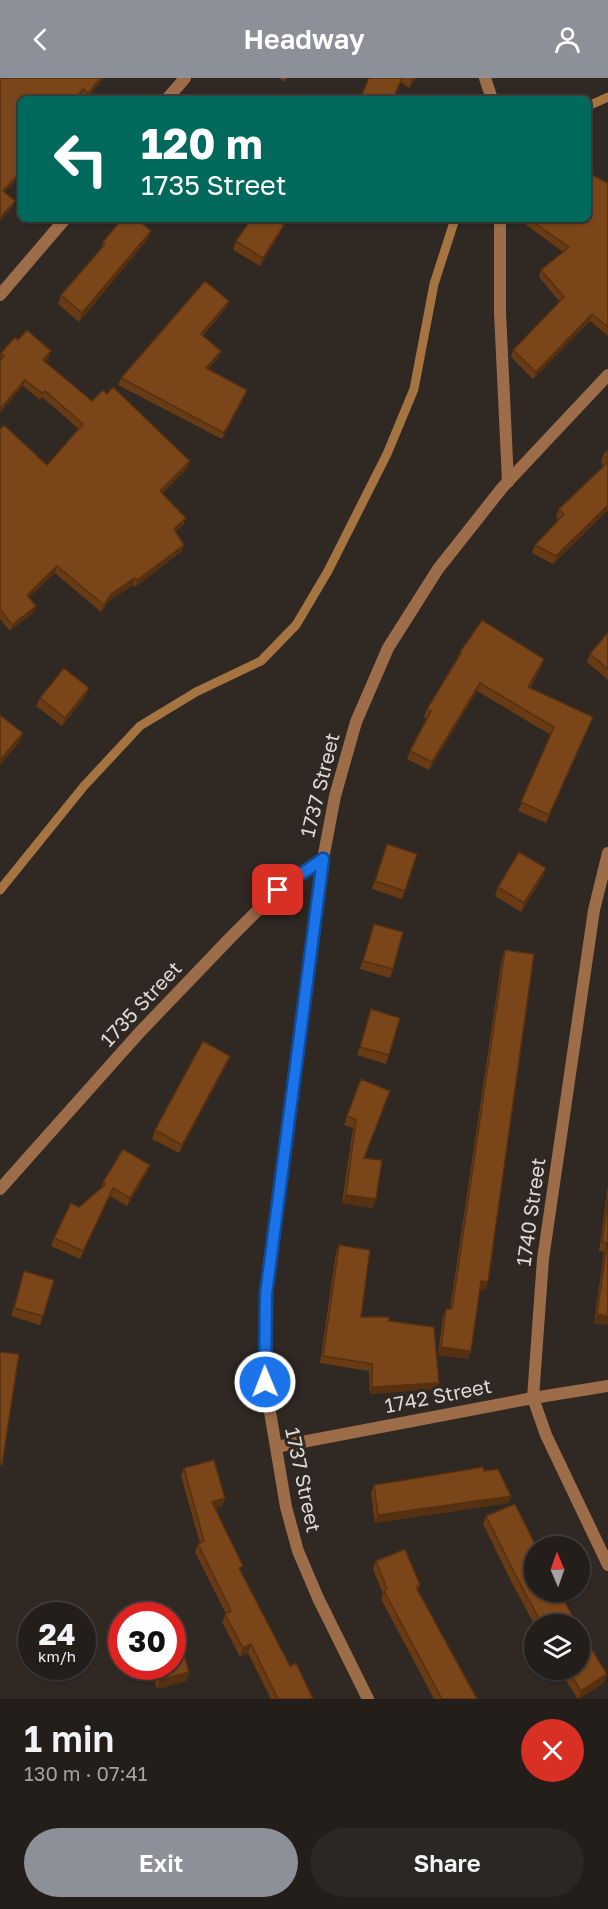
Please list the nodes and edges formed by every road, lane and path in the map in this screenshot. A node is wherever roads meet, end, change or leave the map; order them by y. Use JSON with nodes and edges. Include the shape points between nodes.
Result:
{"nodes":[{"id":1,"x":185,"y":78,"type":"edge"},
{"id":2,"x":485,"y":78,"type":"edge"},
{"id":3,"x":170,"y":96,"type":"edge"},
{"id":4,"x":491,"y":96,"type":"edge"},
{"id":5,"x":62,"y":222,"type":"edge"},
{"id":6,"x":500,"y":222,"type":"edge"},
{"id":7,"x":0,"y":295,"type":"edge"},
{"id":8,"x":608,"y":375,"type":"edge"},
{"id":9,"x":508,"y":482,"type":"junction"},
{"id":10,"x":608,"y":853,"type":"edge"},
{"id":11,"x":323,"y":859,"type":"junction"},
{"id":12,"x":0,"y":1189,"type":"edge"},
{"id":13,"x":608,"y":1386,"type":"edge"},
{"id":14,"x":533,"y":1398,"type":"junction"},
{"id":15,"x":276,"y":1447,"type":"junction"},
{"id":16,"x":608,"y":1564,"type":"edge"},
{"id":17,"x":368,"y":1699,"type":"edge"}],
"edges":[{"from":1,"to":3,"type":"street"},
{"from":2,"to":4,"type":"street"},
{"from":5,"to":7,"type":"street"},
{"from":6,"to":9,"type":"street"},
{"from":8,"to":9,"type":"street","name":"1737 Street"},
{"from":9,"to":11,"type":"street","name":"1737 Street","via":[[438,569],[388,648],[356,722],[335,796]]},
{"from":10,"to":14,"type":"street","name":"1740 Street","via":[[594,910],[543,1259]]},
{"from":11,"to":12,"type":"street","name":"1735 Street","via":[[278,890],[231,937]]},
{"from":11,"to":15,"type":"street","name":"1737 Street","via":[[266,1294],[265,1382]]},
{"from":13,"to":14,"type":"street","name":"1742 Street"},
{"from":14,"to":15,"type":"street","name":"1742 Street"},
{"from":14,"to":16,"type":"street","name":"1740 Street","via":[[546,1435]]},
{"from":15,"to":17,"type":"street","name":"1737 Street","via":[[298,1551]]}]}
